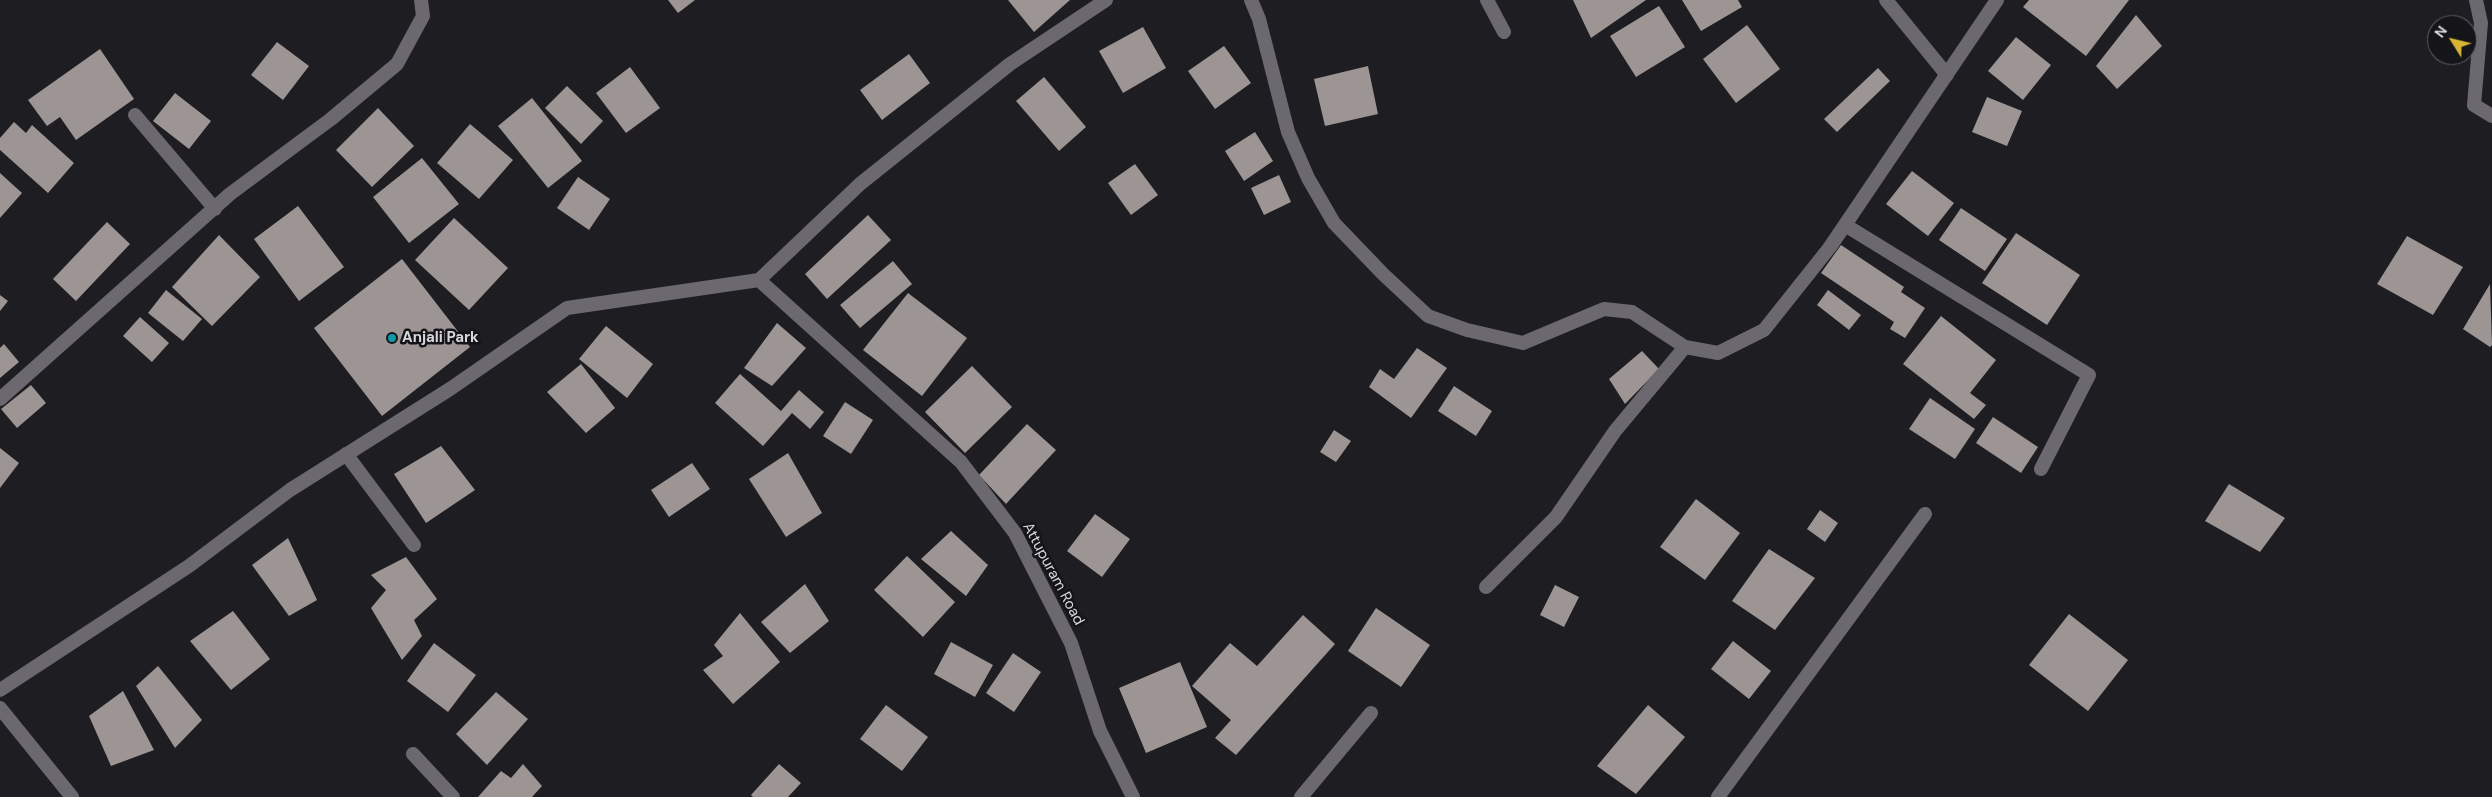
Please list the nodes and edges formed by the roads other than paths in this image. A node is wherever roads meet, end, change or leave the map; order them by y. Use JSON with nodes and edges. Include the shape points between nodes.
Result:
{"nodes":[{"id":1,"x":421,"y":0,"type":"edge"},
{"id":2,"x":1106,"y":0,"type":"edge"},
{"id":3,"x":1251,"y":0,"type":"edge"},
{"id":4,"x":1486,"y":0,"type":"edge"},
{"id":5,"x":1886,"y":0,"type":"edge"},
{"id":6,"x":1997,"y":0,"type":"edge"},
{"id":7,"x":2476,"y":0,"type":"edge"},
{"id":8,"x":1504,"y":32,"type":"dead end"},
{"id":9,"x":1947,"y":75,"type":"junction"},
{"id":10,"x":135,"y":115,"type":"dead end"},
{"id":11,"x":2492,"y":116,"type":"edge"},
{"id":12,"x":215,"y":209,"type":"junction"},
{"id":13,"x":1845,"y":225,"type":"junction"},
{"id":14,"x":759,"y":280,"type":"junction"},
{"id":15,"x":1685,"y":347,"type":"junction"},
{"id":16,"x":0,"y":398,"type":"edge"},
{"id":17,"x":346,"y":454,"type":"junction"},
{"id":18,"x":2041,"y":468,"type":"dead end"},
{"id":19,"x":1925,"y":514,"type":"dead end"},
{"id":20,"x":414,"y":545,"type":"dead end"},
{"id":21,"x":1486,"y":587,"type":"dead end"},
{"id":22,"x":0,"y":690,"type":"edge"},
{"id":23,"x":0,"y":708,"type":"edge"},
{"id":24,"x":1370,"y":713,"type":"dead end"},
{"id":25,"x":413,"y":754,"type":"dead end"},
{"id":26,"x":72,"y":797,"type":"edge"},
{"id":27,"x":453,"y":797,"type":"edge"},
{"id":28,"x":1133,"y":797,"type":"edge"},
{"id":29,"x":1301,"y":797,"type":"edge"},
{"id":30,"x":1718,"y":797,"type":"edge"}],
"edges":[{"from":1,"to":12,"type":"street","via":[[423,16],[396,64]]},
{"from":2,"to":14,"type":"street","via":[[1010,64],[860,184]]},
{"from":3,"to":15,"type":"street","via":[[1259,19],[1288,132],[1308,178],[1334,223],[1428,316],[1467,330],[1523,342],[1604,309],[1632,312]]},
{"from":4,"to":8,"type":"street"},
{"from":5,"to":9,"type":"street"},
{"from":6,"to":9,"type":"street"},
{"from":7,"to":11,"type":"street","via":[[2481,23],[2474,105]]},
{"from":9,"to":13,"type":"street"},
{"from":10,"to":12,"type":"street"},
{"from":12,"to":16,"type":"street"},
{"from":13,"to":15,"type":"street","via":[[1764,330],[1718,353]]},
{"from":13,"to":18,"type":"street","via":[[2089,375]]},
{"from":14,"to":17,"type":"street","via":[[567,308],[450,389]]},
{"from":14,"to":28,"type":"street","name":"Attupuram Road","via":[[961,462],[1015,533],[1071,643],[1100,730]]},
{"from":15,"to":21,"type":"street","via":[[1615,431],[1556,517]]},
{"from":17,"to":20,"type":"street"},
{"from":17,"to":22,"type":"street","via":[[290,490],[189,566]]},
{"from":19,"to":30,"type":"street"},
{"from":23,"to":26,"type":"street"},
{"from":24,"to":29,"type":"street"},
{"from":25,"to":27,"type":"street"}]}
